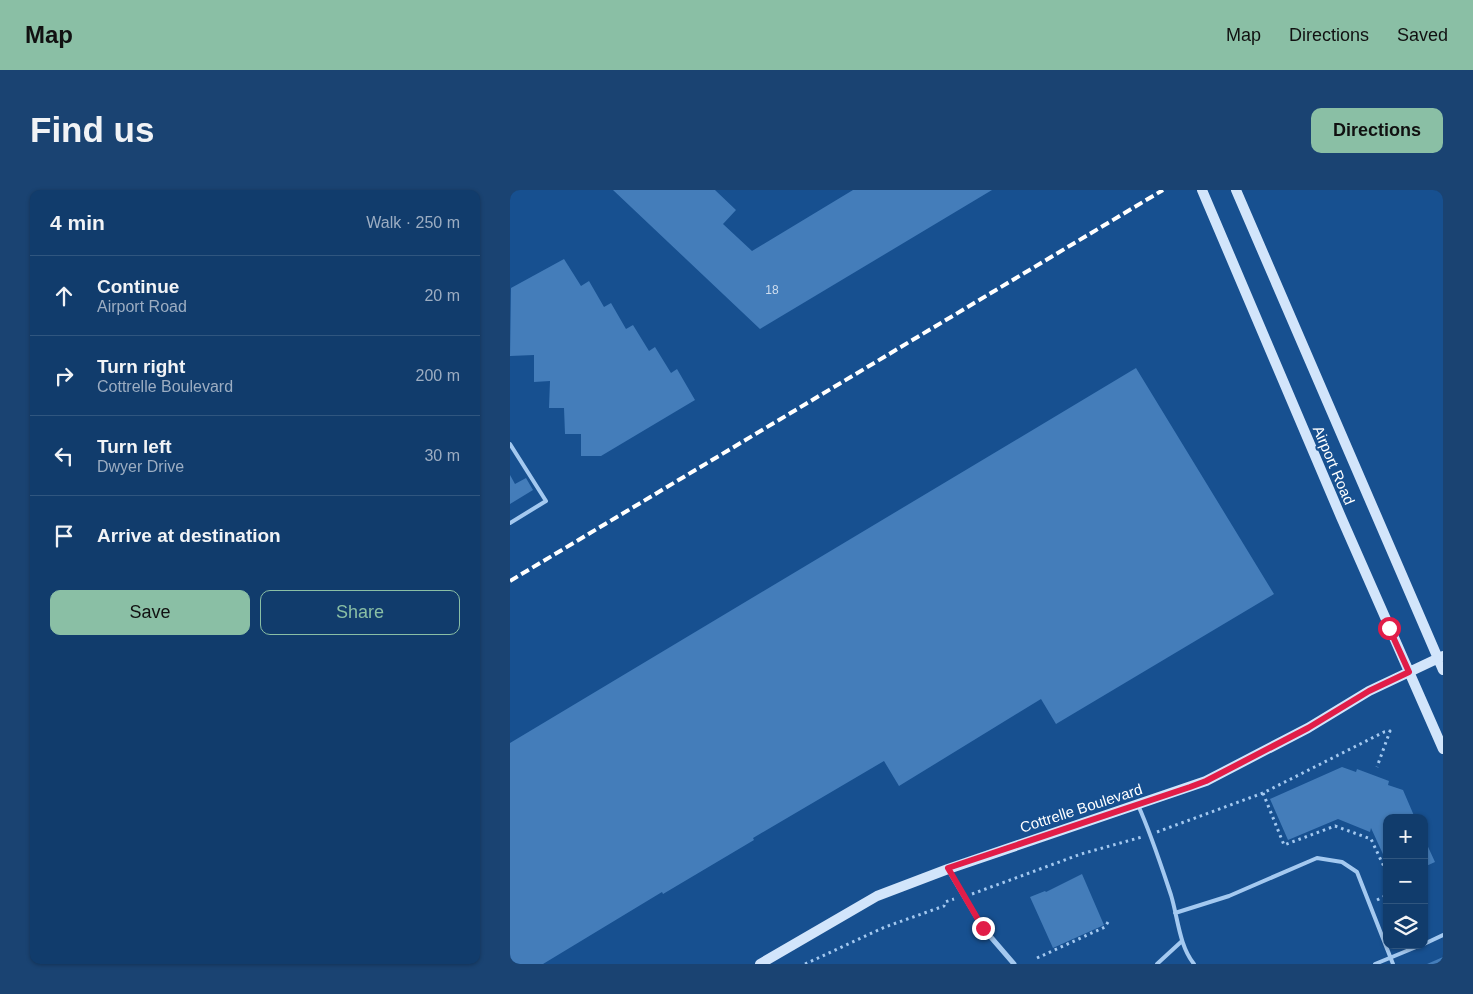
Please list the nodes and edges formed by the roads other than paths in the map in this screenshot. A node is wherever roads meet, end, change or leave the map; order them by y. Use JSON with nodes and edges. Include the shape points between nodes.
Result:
{"nodes":[{"id":1,"x":1202,"y":190,"type":"edge"},
{"id":2,"x":1236,"y":190,"type":"edge"},
{"id":3,"x":510,"y":444,"type":"edge"},
{"id":4,"x":510,"y":523,"type":"edge"},
{"id":5,"x":1440,"y":657,"type":"edge"},
{"id":6,"x":1443,"y":670,"type":"edge"},
{"id":7,"x":1409,"y":672,"type":"junction"},
{"id":8,"x":1443,"y":749,"type":"edge"},
{"id":9,"x":1138,"y":805,"type":"junction"},
{"id":10,"x":948,"y":868,"type":"junction"},
{"id":11,"x":1175,"y":913,"type":"junction"},
{"id":12,"x":1443,"y":935,"type":"edge"},
{"id":13,"x":1182,"y":941,"type":"junction"},
{"id":14,"x":1428,"y":942,"type":"edge"},
{"id":15,"x":1414,"y":949,"type":"edge"},
{"id":16,"x":1390,"y":957,"type":"junction"},
{"id":17,"x":760,"y":964,"type":"edge"},
{"id":18,"x":1014,"y":964,"type":"edge"},
{"id":19,"x":1157,"y":964,"type":"edge"},
{"id":20,"x":1194,"y":964,"type":"edge"},
{"id":21,"x":1375,"y":964,"type":"edge"},
{"id":22,"x":1393,"y":964,"type":"edge"}],
"edges":[{"from":1,"to":7,"type":"main road","name":"Airport Road"},
{"from":2,"to":5,"type":"main road","name":"Airport Road"},
{"from":3,"to":4,"type":"lane","via":[[546,501]]},
{"from":5,"to":6,"type":"main road","name":"Airport Road"},
{"from":5,"to":7,"type":"main road","name":"Cottrelle Boulevard"},
{"from":7,"to":8,"type":"main road","name":"Airport Road"},
{"from":7,"to":9,"type":"main road","name":"Cottrelle Boulevard","via":[[1206,781]]},
{"from":9,"to":10,"type":"main road","name":"Cottrelle Boulevard"},
{"from":9,"to":11,"type":"lane","via":[[1151,834]]},
{"from":10,"to":17,"type":"main road","name":"Cottrelle Boulevard","via":[[877,896]]},
{"from":10,"to":18,"type":"street","via":[[983,928]]},
{"from":11,"to":13,"type":"lane"},
{"from":11,"to":16,"type":"lane","via":[[1229,896],[1317,858],[1342,862],[1357,872]]},
{"from":12,"to":14,"type":"lane"},
{"from":13,"to":19,"type":"lane"},
{"from":13,"to":20,"type":"lane"},
{"from":15,"to":16,"type":"lane"},
{"from":16,"to":21,"type":"lane"},
{"from":16,"to":22,"type":"lane"}]}
